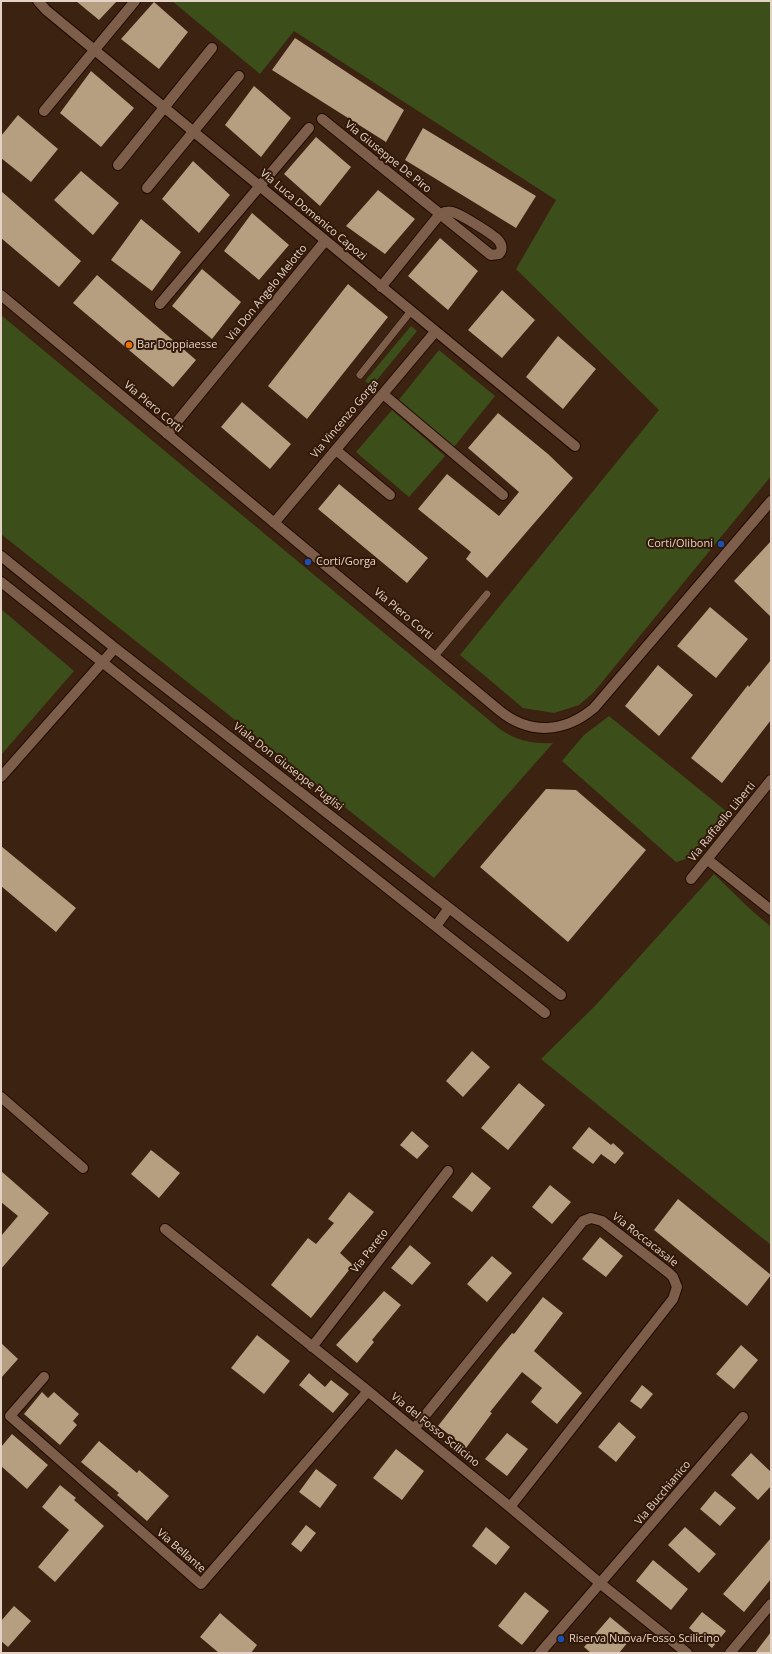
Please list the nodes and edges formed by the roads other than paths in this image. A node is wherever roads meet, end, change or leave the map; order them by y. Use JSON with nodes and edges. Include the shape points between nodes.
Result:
{"nodes":[{"id":1,"x":38,"y":1,"type":"edge"},
{"id":2,"x":135,"y":1,"type":"edge"},
{"id":3,"x":212,"y":48,"type":"dead end"},
{"id":4,"x":94,"y":49,"type":"junction"},
{"id":5,"x":239,"y":76,"type":"dead end"},
{"id":6,"x":164,"y":107,"type":"junction"},
{"id":7,"x":44,"y":111,"type":"dead end"},
{"id":8,"x":322,"y":119,"type":"dead end"},
{"id":9,"x":309,"y":128,"type":"dead end"},
{"id":10,"x":193,"y":131,"type":"junction"},
{"id":11,"x":118,"y":165,"type":"dead end"},
{"id":12,"x":259,"y":186,"type":"junction"},
{"id":13,"x":147,"y":188,"type":"dead end"},
{"id":14,"x":440,"y":214,"type":"junction"},
{"id":15,"x":325,"y":241,"type":"junction"},
{"id":16,"x":381,"y":286,"type":"junction"},
{"id":17,"x":1,"y":295,"type":"edge"},
{"id":18,"x":160,"y":304,"type":"dead end"},
{"id":19,"x":411,"y":311,"type":"junction"},
{"id":20,"x":435,"y":332,"type":"junction"},
{"id":21,"x":360,"y":375,"type":"dead end"},
{"id":22,"x":382,"y":394,"type":"junction"},
{"id":23,"x":167,"y":434,"type":"junction"},
{"id":24,"x":575,"y":446,"type":"dead end"},
{"id":25,"x":336,"y":450,"type":"junction"},
{"id":26,"x":390,"y":495,"type":"dead end"},
{"id":27,"x":503,"y":495,"type":"dead end"},
{"id":28,"x":771,"y":503,"type":"edge"},
{"id":29,"x":274,"y":523,"type":"junction"},
{"id":30,"x":1,"y":556,"type":"edge"},
{"id":31,"x":1,"y":582,"type":"edge"},
{"id":32,"x":487,"y":594,"type":"dead end"},
{"id":33,"x":115,"y":648,"type":"junction"},
{"id":34,"x":435,"y":656,"type":"junction"},
{"id":35,"x":103,"y":662,"type":"junction"},
{"id":36,"x":1,"y":777,"type":"edge"},
{"id":37,"x":771,"y":780,"type":"edge"},
{"id":38,"x":708,"y":860,"type":"junction"},
{"id":39,"x":691,"y":879,"type":"dead end"},
{"id":40,"x":769,"y":905,"type":"edge"},
{"id":41,"x":449,"y":908,"type":"junction"},
{"id":42,"x":436,"y":926,"type":"junction"},
{"id":43,"x":561,"y":995,"type":"dead end"},
{"id":44,"x":545,"y":1013,"type":"dead end"},
{"id":45,"x":1,"y":1097,"type":"edge"},
{"id":46,"x":83,"y":1168,"type":"dead end"},
{"id":47,"x":448,"y":1171,"type":"dead end"},
{"id":48,"x":165,"y":1229,"type":"dead end"},
{"id":49,"x":312,"y":1347,"type":"junction"},
{"id":50,"x":44,"y":1377,"type":"dead end"},
{"id":51,"x":368,"y":1390,"type":"junction"},
{"id":52,"x":743,"y":1417,"type":"dead end"},
{"id":53,"x":414,"y":1429,"type":"junction"},
{"id":54,"x":510,"y":1506,"type":"junction"},
{"id":55,"x":601,"y":1584,"type":"junction"},
{"id":56,"x":771,"y":1604,"type":"edge"},
{"id":57,"x":540,"y":1653,"type":"edge"},
{"id":58,"x":687,"y":1653,"type":"edge"},
{"id":59,"x":730,"y":1653,"type":"edge"}],
"edges":[{"from":1,"to":4,"type":"street","name":"Via Luca Domenico Capozi"},
{"from":2,"to":4,"type":"street"},
{"from":3,"to":6,"type":"street"},
{"from":4,"to":6,"type":"street","name":"Via Luca Domenico Capozi"},
{"from":4,"to":7,"type":"street"},
{"from":5,"to":10,"type":"street"},
{"from":6,"to":10,"type":"street","name":"Via Luca Domenico Capozi"},
{"from":6,"to":11,"type":"street"},
{"from":8,"to":14,"type":"street","name":"Via Giuseppe De Piro"},
{"from":9,"to":12,"type":"street"},
{"from":10,"to":12,"type":"street","name":"Via Luca Domenico Capozi"},
{"from":10,"to":13,"type":"street"},
{"from":12,"to":15,"type":"street","name":"Via Luca Domenico Capozi"},
{"from":12,"to":18,"type":"street"},
{"from":14,"to":14,"type":"street","name":"Via Giuseppe De Piro","via":[[492,255],[501,252],[501,244],[496,238],[457,213],[448,211]]},
{"from":14,"to":16,"type":"street"},
{"from":15,"to":16,"type":"street","name":"Via Luca Domenico Capozi"},
{"from":15,"to":23,"type":"street","name":"Via Don Angelo Melotto"},
{"from":16,"to":19,"type":"street","name":"Via Luca Domenico Capozi"},
{"from":17,"to":23,"type":"street","name":"Via Piero Corti"},
{"from":19,"to":20,"type":"street","name":"Via Luca Domenico Capozi"},
{"from":19,"to":21,"type":"lane"},
{"from":20,"to":22,"type":"street","name":"Via Vincenzo Gorga"},
{"from":20,"to":24,"type":"street","name":"Via Luca Domenico Capozi"},
{"from":22,"to":25,"type":"street","name":"Via Vincenzo Gorga"},
{"from":22,"to":27,"type":"street"},
{"from":23,"to":29,"type":"street","name":"Via Piero Corti"},
{"from":25,"to":26,"type":"street"},
{"from":25,"to":29,"type":"street","name":"Via Vincenzo Gorga"},
{"from":28,"to":34,"type":"street","name":"Via Piero Corti","via":[[601,702],[577,720],[540,729],[521,724],[500,711]]},
{"from":29,"to":34,"type":"street","name":"Via Piero Corti"},
{"from":30,"to":33,"type":"street","name":"Viale Don Giuseppe Puglisi"},
{"from":31,"to":35,"type":"street"},
{"from":32,"to":34,"type":"lane"},
{"from":33,"to":35,"type":"street"},
{"from":33,"to":41,"type":"street","name":"Viale Don Giuseppe Puglisi"},
{"from":35,"to":36,"type":"street"},
{"from":35,"to":42,"type":"street"},
{"from":37,"to":38,"type":"street","name":"Via Raffaello Liberti"},
{"from":38,"to":39,"type":"street","name":"Via Raffaello Liberti"},
{"from":38,"to":40,"type":"street"},
{"from":41,"to":42,"type":"street"},
{"from":41,"to":43,"type":"street","name":"Viale Don Giuseppe Puglisi"},
{"from":42,"to":44,"type":"street"},
{"from":45,"to":46,"type":"street"},
{"from":47,"to":49,"type":"street","name":"Via Pereto"},
{"from":48,"to":49,"type":"street","name":"Via del Fosso Scilicino"},
{"from":49,"to":51,"type":"street","name":"Via del Fosso Scilicino"},
{"from":50,"to":51,"type":"street","name":"Via Bellante","via":[[10,1416],[201,1584]]},
{"from":51,"to":53,"type":"street","name":"Via del Fosso Scilicino"},
{"from":52,"to":55,"type":"street","name":"Via Bucchianico"},
{"from":53,"to":54,"type":"street","name":"Via del Fosso Scilicino"},
{"from":53,"to":54,"type":"street","name":"Via Roccacasale","via":[[583,1221],[591,1218],[602,1221],[669,1273],[677,1287],[674,1299]]},
{"from":54,"to":55,"type":"street","name":"Via del Fosso Scilicino"},
{"from":55,"to":57,"type":"street","name":"Via Bucchianico"},
{"from":55,"to":58,"type":"street","name":"Via del Fosso Scilicino"},
{"from":56,"to":59,"type":"street"}]}
